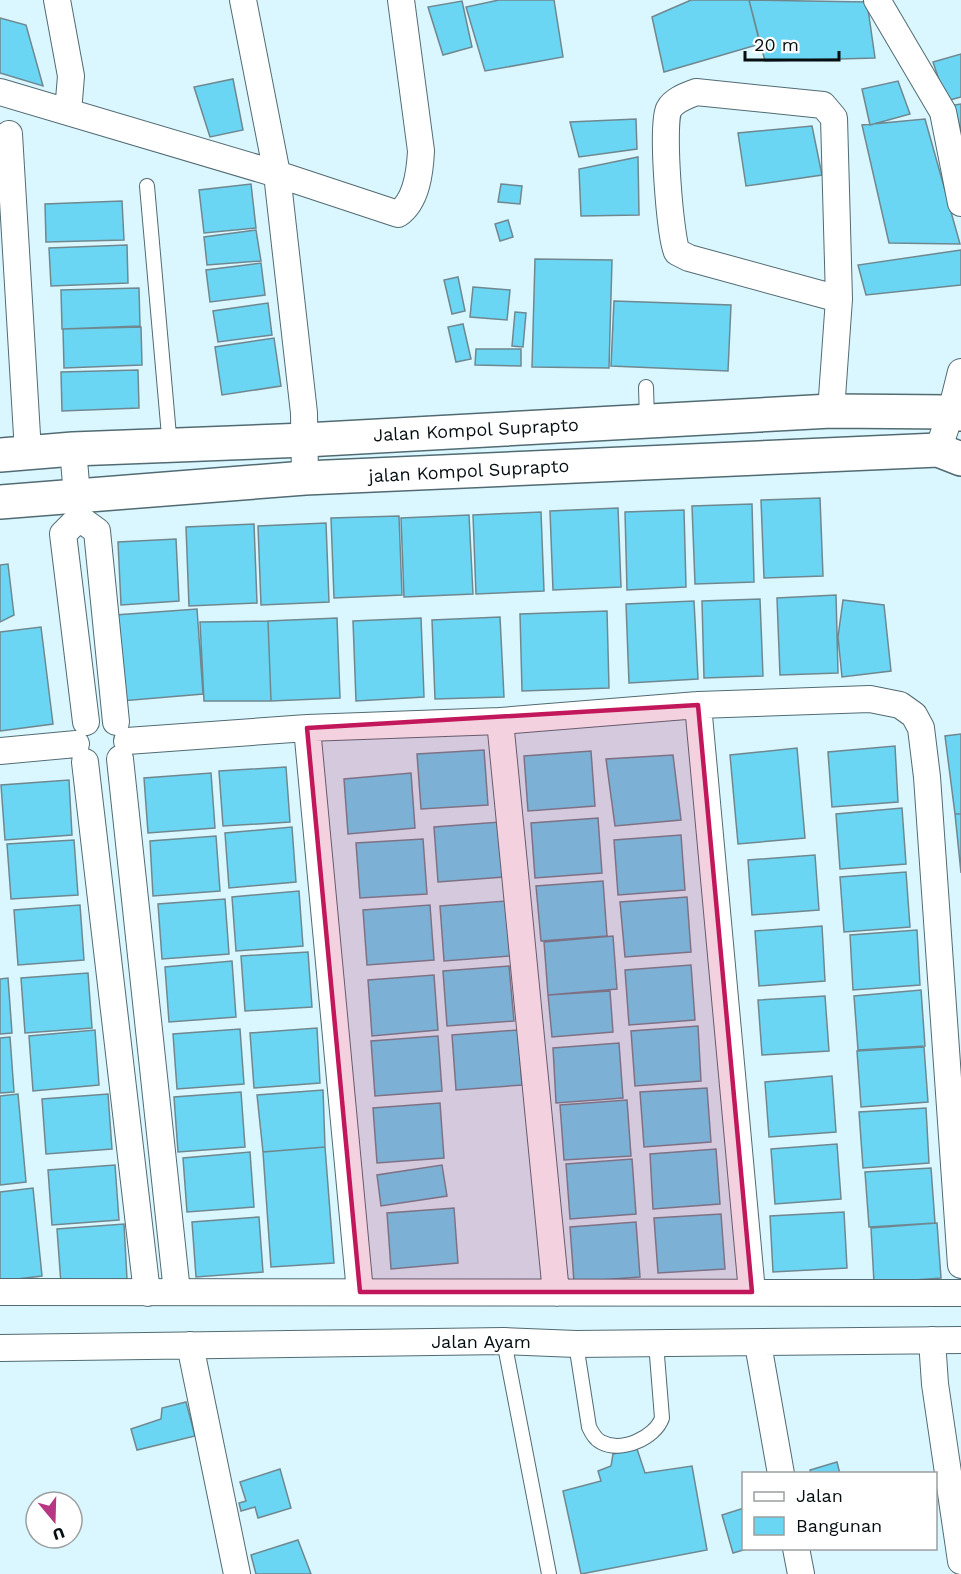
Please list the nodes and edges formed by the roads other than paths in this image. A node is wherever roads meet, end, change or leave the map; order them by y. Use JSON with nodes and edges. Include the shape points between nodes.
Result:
{"nodes":[{"id":1,"x":57,"y":0,"type":"edge"},
{"id":2,"x":243,"y":0,"type":"edge"},
{"id":3,"x":401,"y":0,"type":"edge"},
{"id":4,"x":876,"y":0,"type":"edge"},
{"id":5,"x":0,"y":92,"type":"edge"},
{"id":6,"x":70,"y":95,"type":"junction"},
{"id":7,"x":9,"y":134,"type":"dead end"},
{"id":8,"x":277,"y":174,"type":"junction"},
{"id":9,"x":147,"y":186,"type":"dead end"},
{"id":10,"x":961,"y":203,"type":"edge"},
{"id":11,"x":839,"y":299,"type":"junction"},
{"id":12,"x":961,"y":372,"type":"edge"},
{"id":13,"x":646,"y":387,"type":"dead end"},
{"id":14,"x":831,"y":411,"type":"junction"},
{"id":15,"x":956,"y":413,"type":"edge"},
{"id":16,"x":647,"y":420,"type":"junction"},
{"id":17,"x":305,"y":440,"type":"junction"},
{"id":18,"x":170,"y":447,"type":"junction"},
{"id":19,"x":73,"y":449,"type":"junction"},
{"id":20,"x":14,"y":454,"type":"edge"},
{"id":21,"x":949,"y":454,"type":"edge"},
{"id":22,"x":305,"y":478,"type":"junction"},
{"id":23,"x":0,"y":502,"type":"edge"},
{"id":24,"x":78,"y":507,"type":"junction"},
{"id":25,"x":107,"y":620,"type":"junction"},
{"id":26,"x":73,"y":622,"type":"junction"},
{"id":27,"x":698,"y":705,"type":"junction"},
{"id":28,"x":500,"y":720,"type":"junction"},
{"id":29,"x":307,"y":728,"type":"junction"},
{"id":30,"x":121,"y":741,"type":"junction"},
{"id":31,"x":82,"y":743,"type":"junction"},
{"id":32,"x":0,"y":751,"type":"edge"},
{"id":33,"x":130,"y":846,"type":"junction"},
{"id":34,"x":95,"y":851,"type":"junction"},
{"id":35,"x":142,"y":955,"type":"junction"},
{"id":36,"x":108,"y":958,"type":"junction"},
{"id":37,"x":156,"y":1090,"type":"junction"},
{"id":38,"x":124,"y":1092,"type":"junction"},
{"id":39,"x":170,"y":1215,"type":"junction"},
{"id":40,"x":138,"y":1218,"type":"junction"},
{"id":41,"x":961,"y":1265,"type":"edge"},
{"id":42,"x":0,"y":1292,"type":"edge"},
{"id":43,"x":177,"y":1292,"type":"junction"},
{"id":44,"x":360,"y":1292,"type":"junction"},
{"id":45,"x":752,"y":1292,"type":"junction"},
{"id":46,"x":147,"y":1293,"type":"junction"},
{"id":47,"x":556,"y":1293,"type":"junction"},
{"id":48,"x":961,"y":1293,"type":"edge"},
{"id":49,"x":932,"y":1340,"type":"junction"},
{"id":50,"x":961,"y":1340,"type":"edge"},
{"id":51,"x":504,"y":1341,"type":"junction"},
{"id":52,"x":656,"y":1343,"type":"junction"},
{"id":53,"x":576,"y":1344,"type":"junction"},
{"id":54,"x":758,"y":1344,"type":"junction"},
{"id":55,"x":190,"y":1345,"type":"junction"},
{"id":56,"x":0,"y":1348,"type":"edge"},
{"id":57,"x":781,"y":1472,"type":"edge"},
{"id":58,"x":796,"y":1550,"type":"edge"},
{"id":59,"x":961,"y":1561,"type":"edge"},
{"id":60,"x":237,"y":1574,"type":"edge"},
{"id":61,"x":549,"y":1574,"type":"edge"},
{"id":62,"x":801,"y":1574,"type":"edge"}],
"edges":[{"from":1,"to":6,"type":"street"},
{"from":2,"to":8,"type":"street"},
{"from":3,"to":8,"type":"street","via":[[421,150],[420,174],[407,206],[394,214]]},
{"from":4,"to":10,"type":"street","via":[[943,112]]},
{"from":5,"to":6,"type":"street"},
{"from":6,"to":8,"type":"street"},
{"from":7,"to":20,"type":"street"},
{"from":8,"to":17,"type":"street"},
{"from":9,"to":18,"type":"lane"},
{"from":11,"to":11,"type":"street","via":[[831,112],[823,105],[696,92],[679,100],[668,110],[664,136],[677,252]]},
{"from":11,"to":14,"type":"street"},
{"from":12,"to":15,"type":"street"},
{"from":13,"to":16,"type":"lane"},
{"from":14,"to":15,"type":"street","name":"Jalan Kompol Suprapto"},
{"from":14,"to":16,"type":"street","name":"Jalan Kompol Suprapto"},
{"from":15,"to":21,"type":"street"},
{"from":16,"to":17,"type":"street","name":"Jalan Kompol Suprapto"},
{"from":17,"to":18,"type":"street","name":"Jalan Kompol Suprapto"},
{"from":17,"to":22,"type":"street"},
{"from":18,"to":19,"type":"street","name":"Jalan Kompol Suprapto"},
{"from":19,"to":20,"type":"street","name":"Jalan Kompol Suprapto"},
{"from":19,"to":24,"type":"street"},
{"from":21,"to":22,"type":"street","name":"jalan Kompol Suprapto"},
{"from":22,"to":24,"type":"street","name":"jalan Kompol Suprapto"},
{"from":23,"to":24,"type":"street","name":"jalan Kompol Suprapto"},
{"from":24,"to":25,"type":"street","via":[[97,531]]},
{"from":24,"to":26,"type":"street","via":[[63,534]]},
{"from":25,"to":26,"type":"street"},
{"from":25,"to":30,"type":"street"},
{"from":26,"to":31,"type":"street"},
{"from":27,"to":28,"type":"street"},
{"from":27,"to":41,"type":"street","via":[[870,699],[900,705],[914,715],[921,729]]},
{"from":27,"to":45,"type":"street"},
{"from":28,"to":29,"type":"street"},
{"from":28,"to":47,"type":"street"},
{"from":29,"to":30,"type":"street"},
{"from":29,"to":44,"type":"street"},
{"from":30,"to":31,"type":"street","via":[[101,717]]},
{"from":30,"to":31,"type":"street","via":[[104,768]]},
{"from":30,"to":33,"type":"street"},
{"from":31,"to":32,"type":"street"},
{"from":31,"to":34,"type":"street"},
{"from":33,"to":34,"type":"street"},
{"from":33,"to":35,"type":"street"},
{"from":34,"to":36,"type":"street"},
{"from":35,"to":36,"type":"street"},
{"from":35,"to":37,"type":"street"},
{"from":36,"to":38,"type":"street"},
{"from":37,"to":38,"type":"street"},
{"from":37,"to":39,"type":"street"},
{"from":38,"to":40,"type":"street"},
{"from":39,"to":40,"type":"street"},
{"from":39,"to":43,"type":"street"},
{"from":40,"to":46,"type":"street"},
{"from":42,"to":46,"type":"street"},
{"from":43,"to":44,"type":"street"},
{"from":43,"to":46,"type":"street"},
{"from":44,"to":47,"type":"street"},
{"from":45,"to":47,"type":"street"},
{"from":45,"to":48,"type":"street"},
{"from":49,"to":50,"type":"street","name":"Jalan Ayam"},
{"from":49,"to":54,"type":"street","name":"Jalan Ayam"},
{"from":49,"to":59,"type":"street"},
{"from":51,"to":53,"type":"street","name":"Jalan Ayam"},
{"from":51,"to":55,"type":"street","name":"Jalan Ayam"},
{"from":51,"to":61,"type":"lane"},
{"from":52,"to":53,"type":"street","name":"Jalan Ayam"},
{"from":52,"to":53,"type":"lane","via":[[662,1418],[658,1428],[647,1437],[628,1444],[603,1444],[589,1427]]},
{"from":52,"to":54,"type":"street","name":"Jalan Ayam"},
{"from":54,"to":57,"type":"street"},
{"from":55,"to":56,"type":"street","name":"Jalan Ayam"},
{"from":55,"to":60,"type":"street"},
{"from":58,"to":62,"type":"street"}]}
